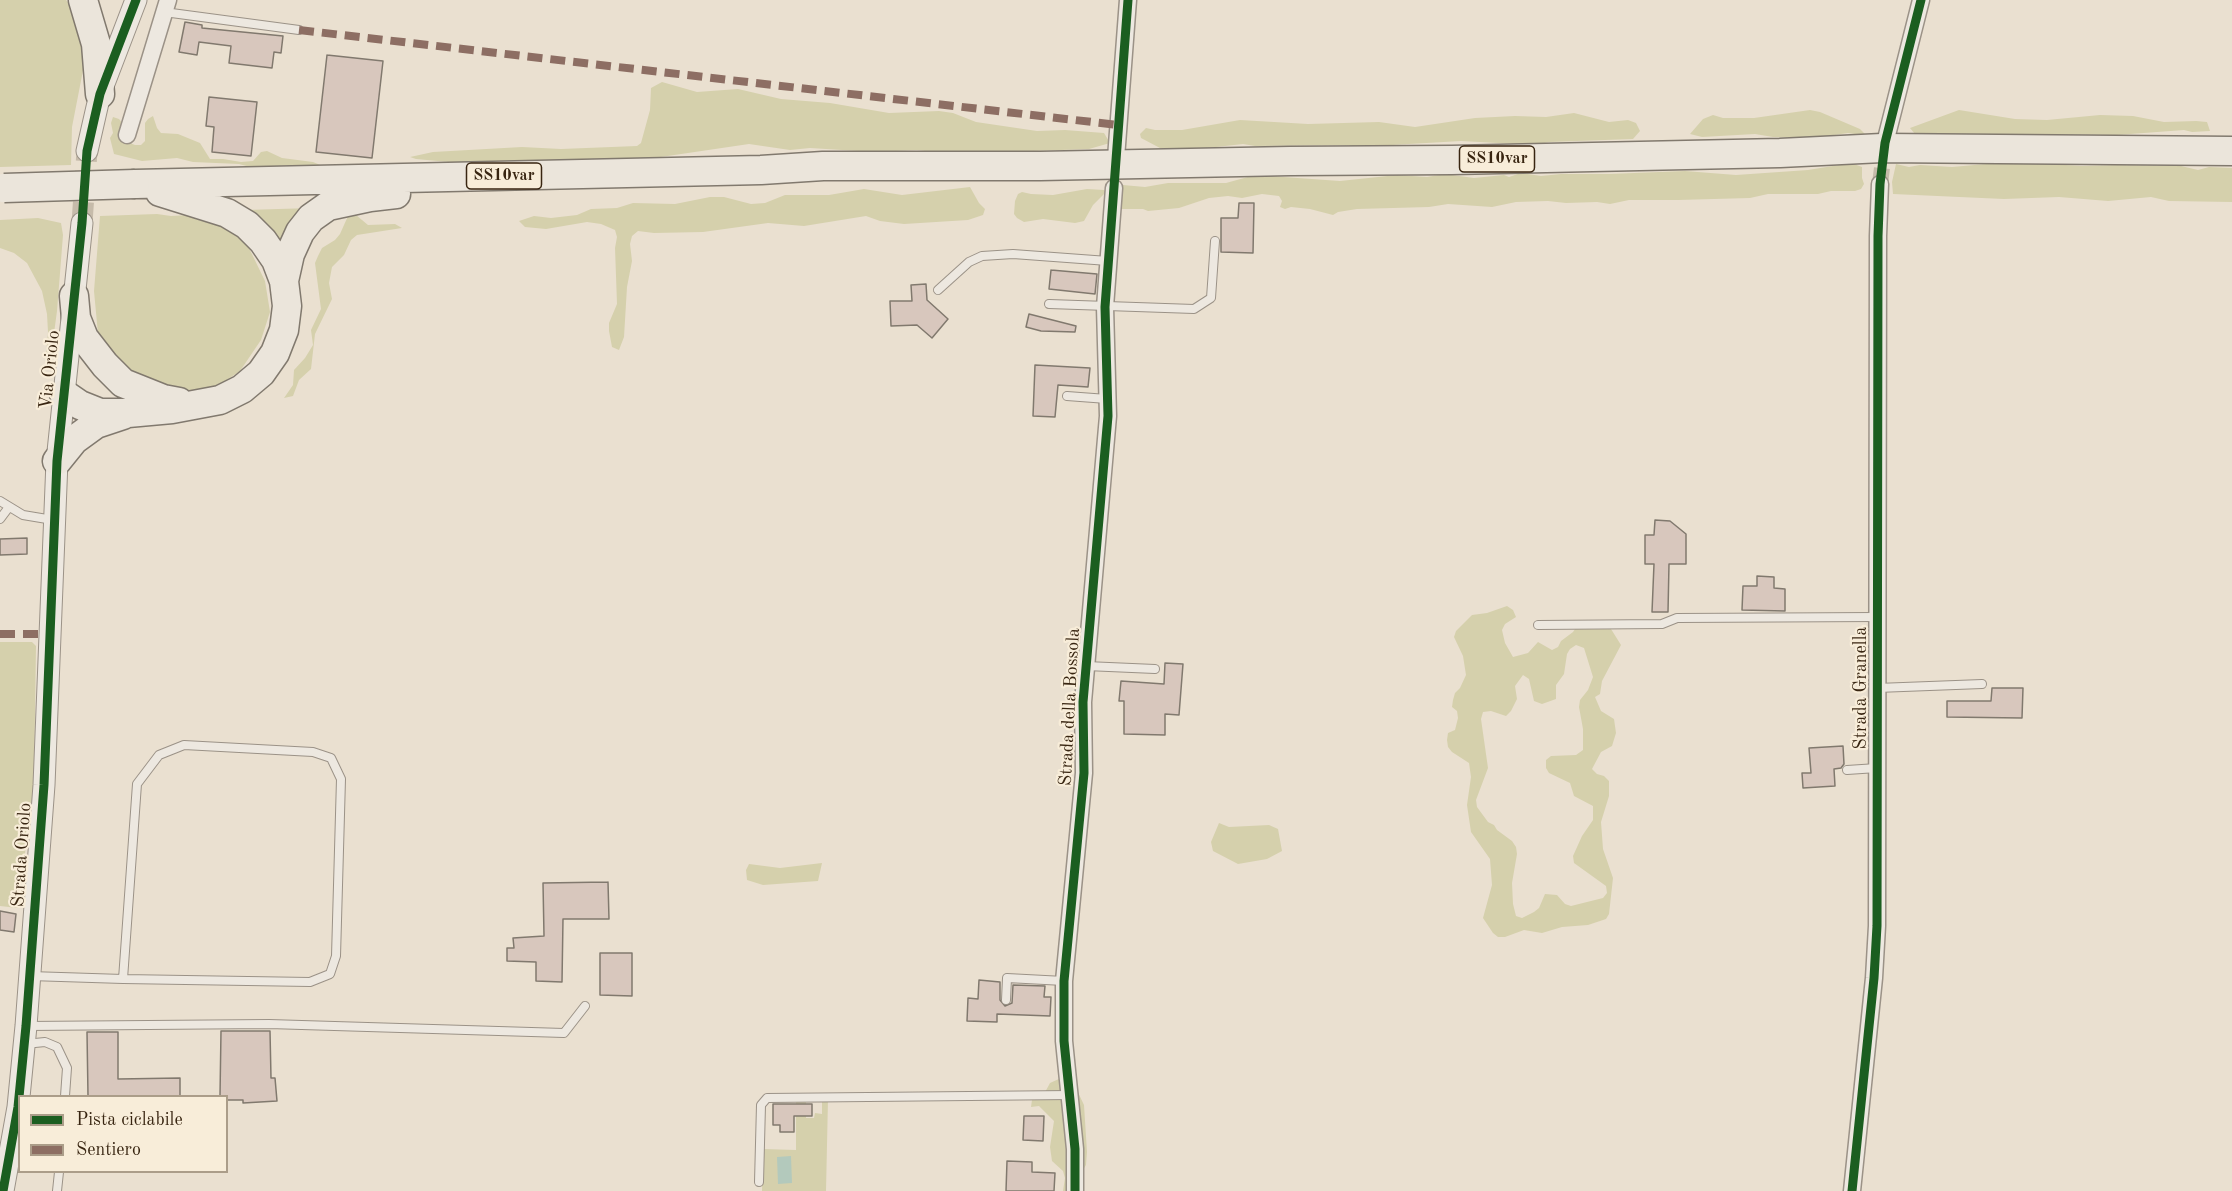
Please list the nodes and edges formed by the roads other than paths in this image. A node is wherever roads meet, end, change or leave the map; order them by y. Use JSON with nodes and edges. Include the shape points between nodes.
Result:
{"nodes":[{"id":1,"x":83,"y":0,"type":"edge"},
{"id":2,"x":136,"y":0,"type":"edge"},
{"id":3,"x":1128,"y":0,"type":"edge"},
{"id":4,"x":1921,"y":0,"type":"edge"},
{"id":5,"x":166,"y":6,"type":"edge"},
{"id":6,"x":299,"y":30,"type":"dead end"},
{"id":7,"x":100,"y":94,"type":"junction"},
{"id":8,"x":127,"y":135,"type":"dead end"},
{"id":9,"x":1886,"y":143,"type":"tunnel mouth"},
{"id":10,"x":87,"y":151,"type":"tunnel mouth"},
{"id":11,"x":2232,"y":151,"type":"edge"},
{"id":12,"x":1116,"y":158,"type":"dead end"},
{"id":13,"x":416,"y":178,"type":"junction"},
{"id":14,"x":1880,"y":183,"type":"tunnel mouth"},
{"id":15,"x":1,"y":187,"type":"edge"},
{"id":16,"x":1114,"y":188,"type":"dead end"},
{"id":17,"x":176,"y":191,"type":"junction"},
{"id":18,"x":82,"y":223,"type":"tunnel mouth"},
{"id":19,"x":1215,"y":241,"type":"dead end"},
{"id":20,"x":1108,"y":261,"type":"junction"},
{"id":21,"x":284,"y":281,"type":"junction"},
{"id":22,"x":938,"y":290,"type":"dead end"},
{"id":23,"x":74,"y":296,"type":"junction"},
{"id":24,"x":1049,"y":304,"type":"dead end"},
{"id":25,"x":1105,"y":307,"type":"junction"},
{"id":26,"x":123,"y":383,"type":"junction"},
{"id":27,"x":64,"y":394,"type":"junction"},
{"id":28,"x":1067,"y":396,"type":"dead end"},
{"id":29,"x":1107,"y":399,"type":"junction"},
{"id":30,"x":196,"y":405,"type":"junction"},
{"id":31,"x":128,"y":413,"type":"junction"},
{"id":32,"x":57,"y":460,"type":"junction"},
{"id":33,"x":0,"y":501,"type":"edge"},
{"id":34,"x":9,"y":507,"type":"junction"},
{"id":35,"x":0,"y":519,"type":"edge"},
{"id":36,"x":53,"y":520,"type":"junction"},
{"id":37,"x":1877,"y":617,"type":"junction"},
{"id":38,"x":1538,"y":625,"type":"dead end"},
{"id":39,"x":1086,"y":666,"type":"junction"},
{"id":40,"x":1155,"y":669,"type":"dead end"},
{"id":41,"x":1982,"y":684,"type":"dead end"},
{"id":42,"x":1877,"y":688,"type":"junction"},
{"id":43,"x":1877,"y":768,"type":"junction"},
{"id":44,"x":1846,"y":770,"type":"dead end"},
{"id":45,"x":29,"y":976,"type":"junction"},
{"id":46,"x":123,"y":979,"type":"junction"},
{"id":47,"x":1064,"y":981,"type":"junction"},
{"id":48,"x":1006,"y":1000,"type":"dead end"},
{"id":49,"x":585,"y":1006,"type":"dead end"},
{"id":50,"x":26,"y":1035,"type":"junction"},
{"id":51,"x":19,"y":1095,"type":"edge"},
{"id":52,"x":65,"y":1095,"type":"edge"},
{"id":53,"x":1070,"y":1095,"type":"junction"},
{"id":54,"x":18,"y":1107,"type":"edge"},
{"id":55,"x":59,"y":1173,"type":"edge"},
{"id":56,"x":759,"y":1182,"type":"dead end"},
{"id":57,"x":3,"y":1191,"type":"edge"},
{"id":58,"x":57,"y":1191,"type":"edge"},
{"id":59,"x":1075,"y":1191,"type":"edge"},
{"id":60,"x":1852,"y":1191,"type":"edge"}],
"edges":[{"from":1,"to":7,"type":"highway","via":[[96,44]]},
{"from":2,"to":7,"type":"street"},
{"from":3,"to":12,"type":"street"},
{"from":4,"to":9,"type":"street"},
{"from":5,"to":6,"type":"lane"},
{"from":5,"to":8,"type":"street"},
{"from":7,"to":10,"type":"street"},
{"from":11,"to":13,"type":"highway","number":"SS10var","via":[[1882,148],[1452,160],[823,166]]},
{"from":13,"to":17,"type":"highway","number":"SS10var"},
{"from":13,"to":21,"type":"highway","via":[[399,194],[328,206],[311,218],[290,254]]},
{"from":14,"to":37,"type":"street","name":"Strada Granella"},
{"from":15,"to":17,"type":"highway","number":"SS10var","bridge":true,"via":[[135,184]]},
{"from":16,"to":20,"type":"street","name":"Strada della Bossola"},
{"from":17,"to":21,"type":"highway","via":[[247,225],[276,260]]},
{"from":18,"to":23,"type":"street","name":"Via Oriolo"},
{"from":19,"to":25,"type":"lane","via":[[1211,298],[1194,309]]},
{"from":20,"to":22,"type":"lane","via":[[1013,254],[982,256],[969,262]]},
{"from":20,"to":25,"type":"street","name":"Strada della Bossola"},
{"from":21,"to":30,"type":"highway","via":[[284,330],[261,373],[220,400]]},
{"from":23,"to":26,"type":"highway","via":[[76,318],[84,338]]},
{"from":23,"to":27,"type":"street","name":"Via Oriolo"},
{"from":24,"to":25,"type":"lane"},
{"from":25,"to":29,"type":"street","name":"Strada della Bossola"},
{"from":26,"to":27,"type":"highway","via":[[100,383]]},
{"from":26,"to":30,"type":"highway","via":[[163,399]]},
{"from":27,"to":31,"type":"highway","via":[[100,413]]},
{"from":27,"to":32,"type":"street","name":"Via Oriolo"},
{"from":28,"to":29,"type":"lane"},
{"from":29,"to":39,"type":"street","name":"Strada della Bossola"},
{"from":30,"to":31,"type":"highway"},
{"from":31,"to":32,"type":"highway","via":[[96,424],[74,440]]},
{"from":32,"to":36,"type":"street","name":"Via Oriolo"},
{"from":33,"to":34,"type":"lane"},
{"from":34,"to":35,"type":"lane"},
{"from":34,"to":36,"type":"lane","via":[[23,515]]},
{"from":36,"to":45,"type":"street","name":"Strada Oriolo","via":[[44,785]]},
{"from":37,"to":38,"type":"lane","via":[[1677,618],[1662,624]]},
{"from":37,"to":42,"type":"street","name":"Strada Granella"},
{"from":39,"to":40,"type":"lane"},
{"from":39,"to":47,"type":"street","name":"Strada della Bossola","via":[[1084,773]]},
{"from":41,"to":42,"type":"lane"},
{"from":42,"to":43,"type":"street","name":"Strada Granella"},
{"from":43,"to":44,"type":"lane"},
{"from":43,"to":60,"type":"street","name":"Strada Granella","via":[[1874,978]]},
{"from":45,"to":46,"type":"lane"},
{"from":45,"to":50,"type":"street","name":"Strada Oriolo"},
{"from":46,"to":46,"type":"lane","via":[[310,982],[330,974],[336,956],[341,778],[331,758],[313,752],[184,745],[159,755],[137,784]]},
{"from":47,"to":48,"type":"lane","via":[[1007,978]]},
{"from":47,"to":53,"type":"street","name":"Strada della Bossola","via":[[1064,1041]]},
{"from":49,"to":50,"type":"lane","via":[[564,1033],[269,1024]]},
{"from":50,"to":51,"type":"street","name":"Strada Oriolo"},
{"from":50,"to":52,"type":"lane","via":[[57,1047],[67,1068]]},
{"from":53,"to":56,"type":"lane","via":[[767,1098],[761,1105]]},
{"from":53,"to":59,"type":"street","name":"Strada della Bossola"},
{"from":54,"to":57,"type":"street","name":"Strada Oriolo"},
{"from":55,"to":58,"type":"lane"}]}
